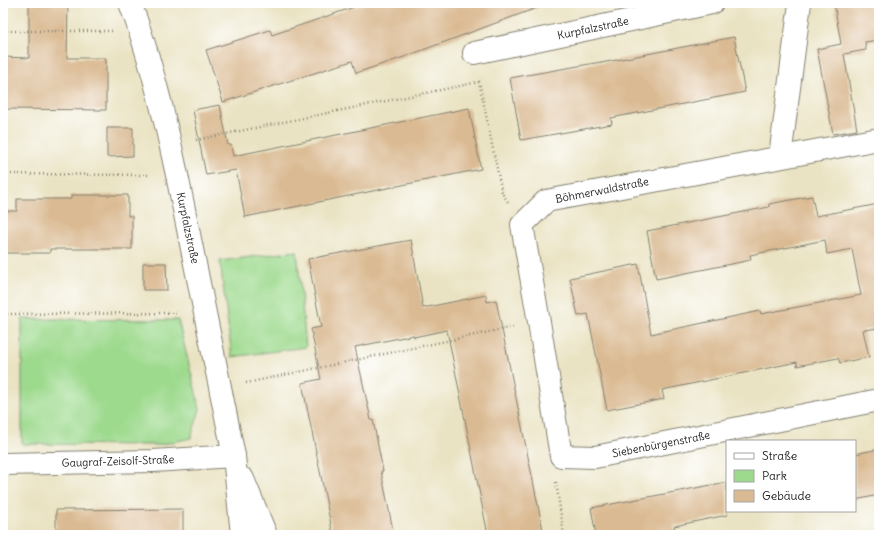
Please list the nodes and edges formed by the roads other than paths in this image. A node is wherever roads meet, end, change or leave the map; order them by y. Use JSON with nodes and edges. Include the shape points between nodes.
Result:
{"nodes":[{"id":1,"x":130,"y":3,"type":"edge"},
{"id":2,"x":712,"y":3,"type":"edge"},
{"id":3,"x":800,"y":3,"type":"edge"},
{"id":4,"x":474,"y":53,"type":"road end"},
{"id":5,"x":879,"y":139,"type":"edge"},
{"id":6,"x":780,"y":157,"type":"junction"},
{"id":7,"x":879,"y":400,"type":"edge"},
{"id":8,"x":234,"y":456,"type":"junction"},
{"id":9,"x":561,"y":456,"type":"joint"},
{"id":10,"x":3,"y":464,"type":"edge"},
{"id":11,"x":242,"y":535,"type":"edge"},
{"id":12,"x":266,"y":535,"type":"edge"}],
"edges":[{"from":1,"to":8,"type":"street","name":"Kurpfalzstraße","via":[[141,31],[170,145]]},
{"from":2,"to":4,"type":"street","name":"Kurpfalzstraße"},
{"from":3,"to":6,"type":"street"},
{"from":5,"to":6,"type":"street","name":"Böhmerwaldstraße"},
{"from":6,"to":9,"type":"street","name":"Böhmerwaldstraße","via":[[546,201],[522,225]]},
{"from":7,"to":9,"type":"street","name":"Siebenbürgenstraße","via":[[594,457]]},
{"from":8,"to":10,"type":"street","name":"Gaugraf-Zeisolf-Straße","via":[[153,461]]},
{"from":8,"to":11,"type":"street","name":"Kurpfalzstraße"},
{"from":8,"to":12,"type":"street","name":"Kurpfalzstraße"}]}
